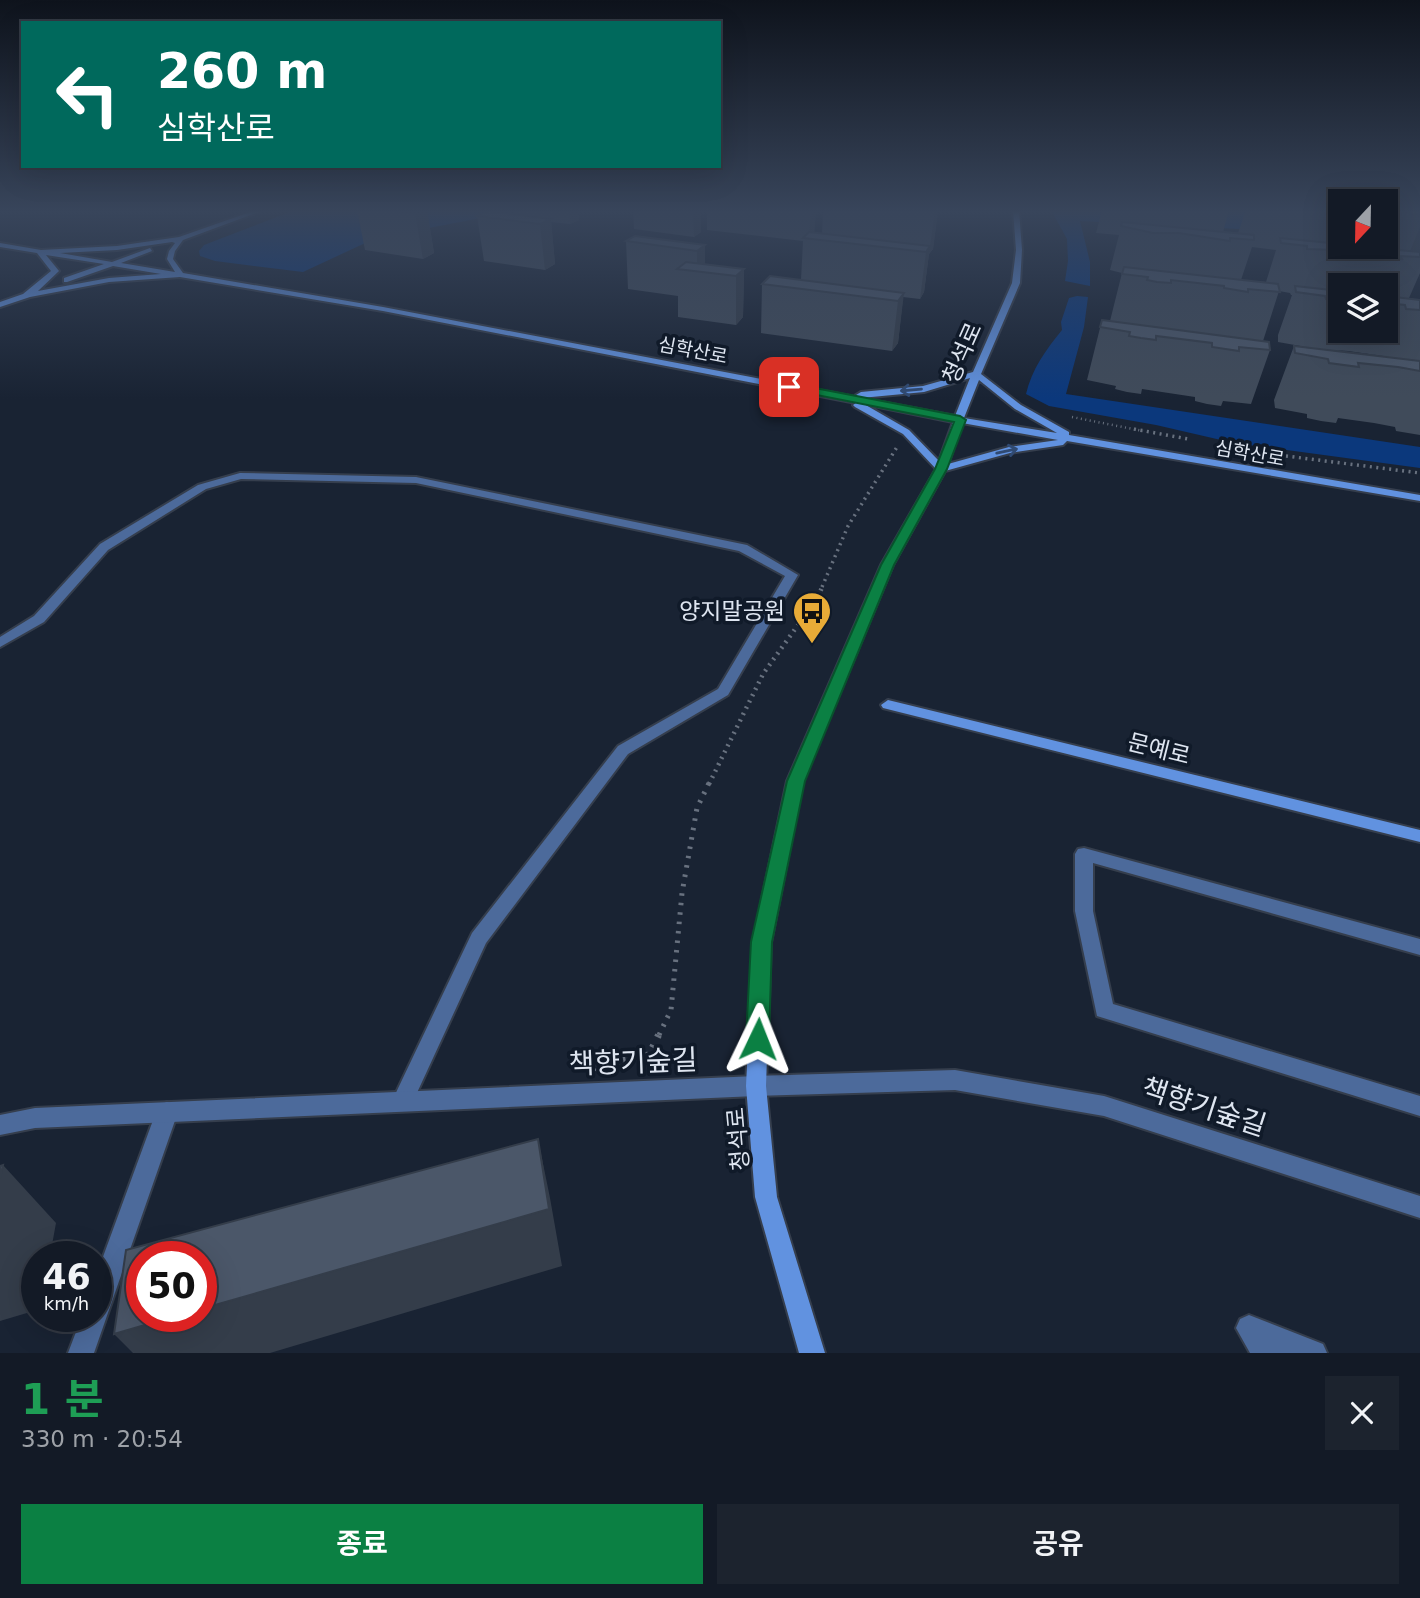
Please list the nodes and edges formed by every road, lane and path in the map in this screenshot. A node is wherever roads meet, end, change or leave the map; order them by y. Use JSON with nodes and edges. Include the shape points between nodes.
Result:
{"nodes":[{"id":1,"x":52,"y":273,"type":"edge"},
{"id":2,"x":87,"y":273,"type":"edge"},
{"id":3,"x":169,"y":273,"type":"edge"},
{"id":4,"x":1017,"y":273,"type":"edge"},
{"id":5,"x":180,"y":275,"type":"junction"},
{"id":6,"x":26,"y":295,"type":"junction"},
{"id":7,"x":0,"y":305,"type":"edge"},
{"id":8,"x":976,"y":374,"type":"junction"},
{"id":9,"x":844,"y":397,"type":"junction"},
{"id":10,"x":1064,"y":416,"type":"dead end"},
{"id":11,"x":960,"y":420,"type":"junction"},
{"id":12,"x":906,"y":432,"type":"junction"},
{"id":13,"x":1075,"y":440,"type":"junction"},
{"id":14,"x":1194,"y":440,"type":"dead end"},
{"id":15,"x":1284,"y":455,"type":"dead end"},
{"id":16,"x":941,"y":469,"type":"junction"},
{"id":17,"x":1420,"y":472,"type":"edge"},
{"id":18,"x":1420,"y":498,"type":"edge"},
{"id":19,"x":0,"y":643,"type":"edge"},
{"id":20,"x":888,"y":705,"type":"dead end"},
{"id":21,"x":1420,"y":836,"type":"edge"},
{"id":22,"x":1420,"y":947,"type":"edge"},
{"id":23,"x":756,"y":1086,"type":"junction"},
{"id":24,"x":594,"y":1093,"type":"junction"},
{"id":25,"x":403,"y":1101,"type":"junction"},
{"id":26,"x":1420,"y":1106,"type":"edge"},
{"id":27,"x":167,"y":1112,"type":"junction"},
{"id":28,"x":0,"y":1125,"type":"edge"},
{"id":29,"x":1420,"y":1207,"type":"edge"},
{"id":30,"x":112,"y":1265,"type":"edge"},
{"id":31,"x":88,"y":1332,"type":"edge"},
{"id":32,"x":80,"y":1353,"type":"edge"},
{"id":33,"x":811,"y":1353,"type":"edge"},
{"id":34,"x":1265,"y":1353,"type":"edge"},
{"id":35,"x":1314,"y":1353,"type":"edge"}],
"edges":[{"from":1,"to":6,"type":"street"},
{"from":2,"to":6,"type":"street"},
{"from":3,"to":5,"type":"street","name":"심학산로"},
{"from":4,"to":8,"type":"street","name":"청석로"},
{"from":5,"to":6,"type":"street","via":[[109,280]]},
{"from":5,"to":9,"type":"street","name":"심학산로"},
{"from":6,"to":7,"type":"street"},
{"from":8,"to":9,"type":"street","one_way":true,"via":[[925,388]]},
{"from":8,"to":11,"type":"street","name":"청석로"},
{"from":8,"to":13,"type":"street","via":[[1018,407]]},
{"from":9,"to":11,"type":"street","name":"심학산로"},
{"from":9,"to":12,"type":"street"},
{"from":10,"to":14,"type":"path"},
{"from":11,"to":13,"type":"street","name":"심학산로"},
{"from":11,"to":16,"type":"street","name":"청석로"},
{"from":12,"to":16,"type":"street"},
{"from":12,"to":24,"type":"path","via":[[848,526],[818,597],[763,674],[697,808],[682,894],[671,1010],[649,1055],[596,1064]]},
{"from":16,"to":13,"type":"street","one_way":true,"via":[[1009,450]]},
{"from":13,"to":18,"type":"street","name":"심학산로"},
{"from":15,"to":17,"type":"path"},
{"from":16,"to":23,"type":"street","name":"청석로","via":[[887,565],[796,781],[762,942]]},
{"from":19,"to":25,"type":"street","via":[[39,619],[104,547],[202,487],[240,476],[416,480],[743,548],[792,575],[723,692],[623,750],[479,937]]},
{"from":20,"to":21,"type":"street","name":"문예로"},
{"from":22,"to":26,"type":"street","via":[[1084,854],[1084,911],[1104,1010]]},
{"from":23,"to":24,"type":"street","name":"책향기숲길"},
{"from":23,"to":29,"type":"street","name":"책향기숲길","via":[[955,1080],[1104,1106]]},
{"from":23,"to":33,"type":"street","name":"청석로","via":[[766,1198]]},
{"from":24,"to":25,"type":"street","name":"책향기숲길"},
{"from":25,"to":27,"type":"street","name":"책향기숲길"},
{"from":27,"to":28,"type":"street","name":"책향기숲길","via":[[35,1118]]},
{"from":27,"to":30,"type":"street"},
{"from":31,"to":32,"type":"street"},
{"from":34,"to":35,"type":"street","via":[[1249,1328]]}]}
